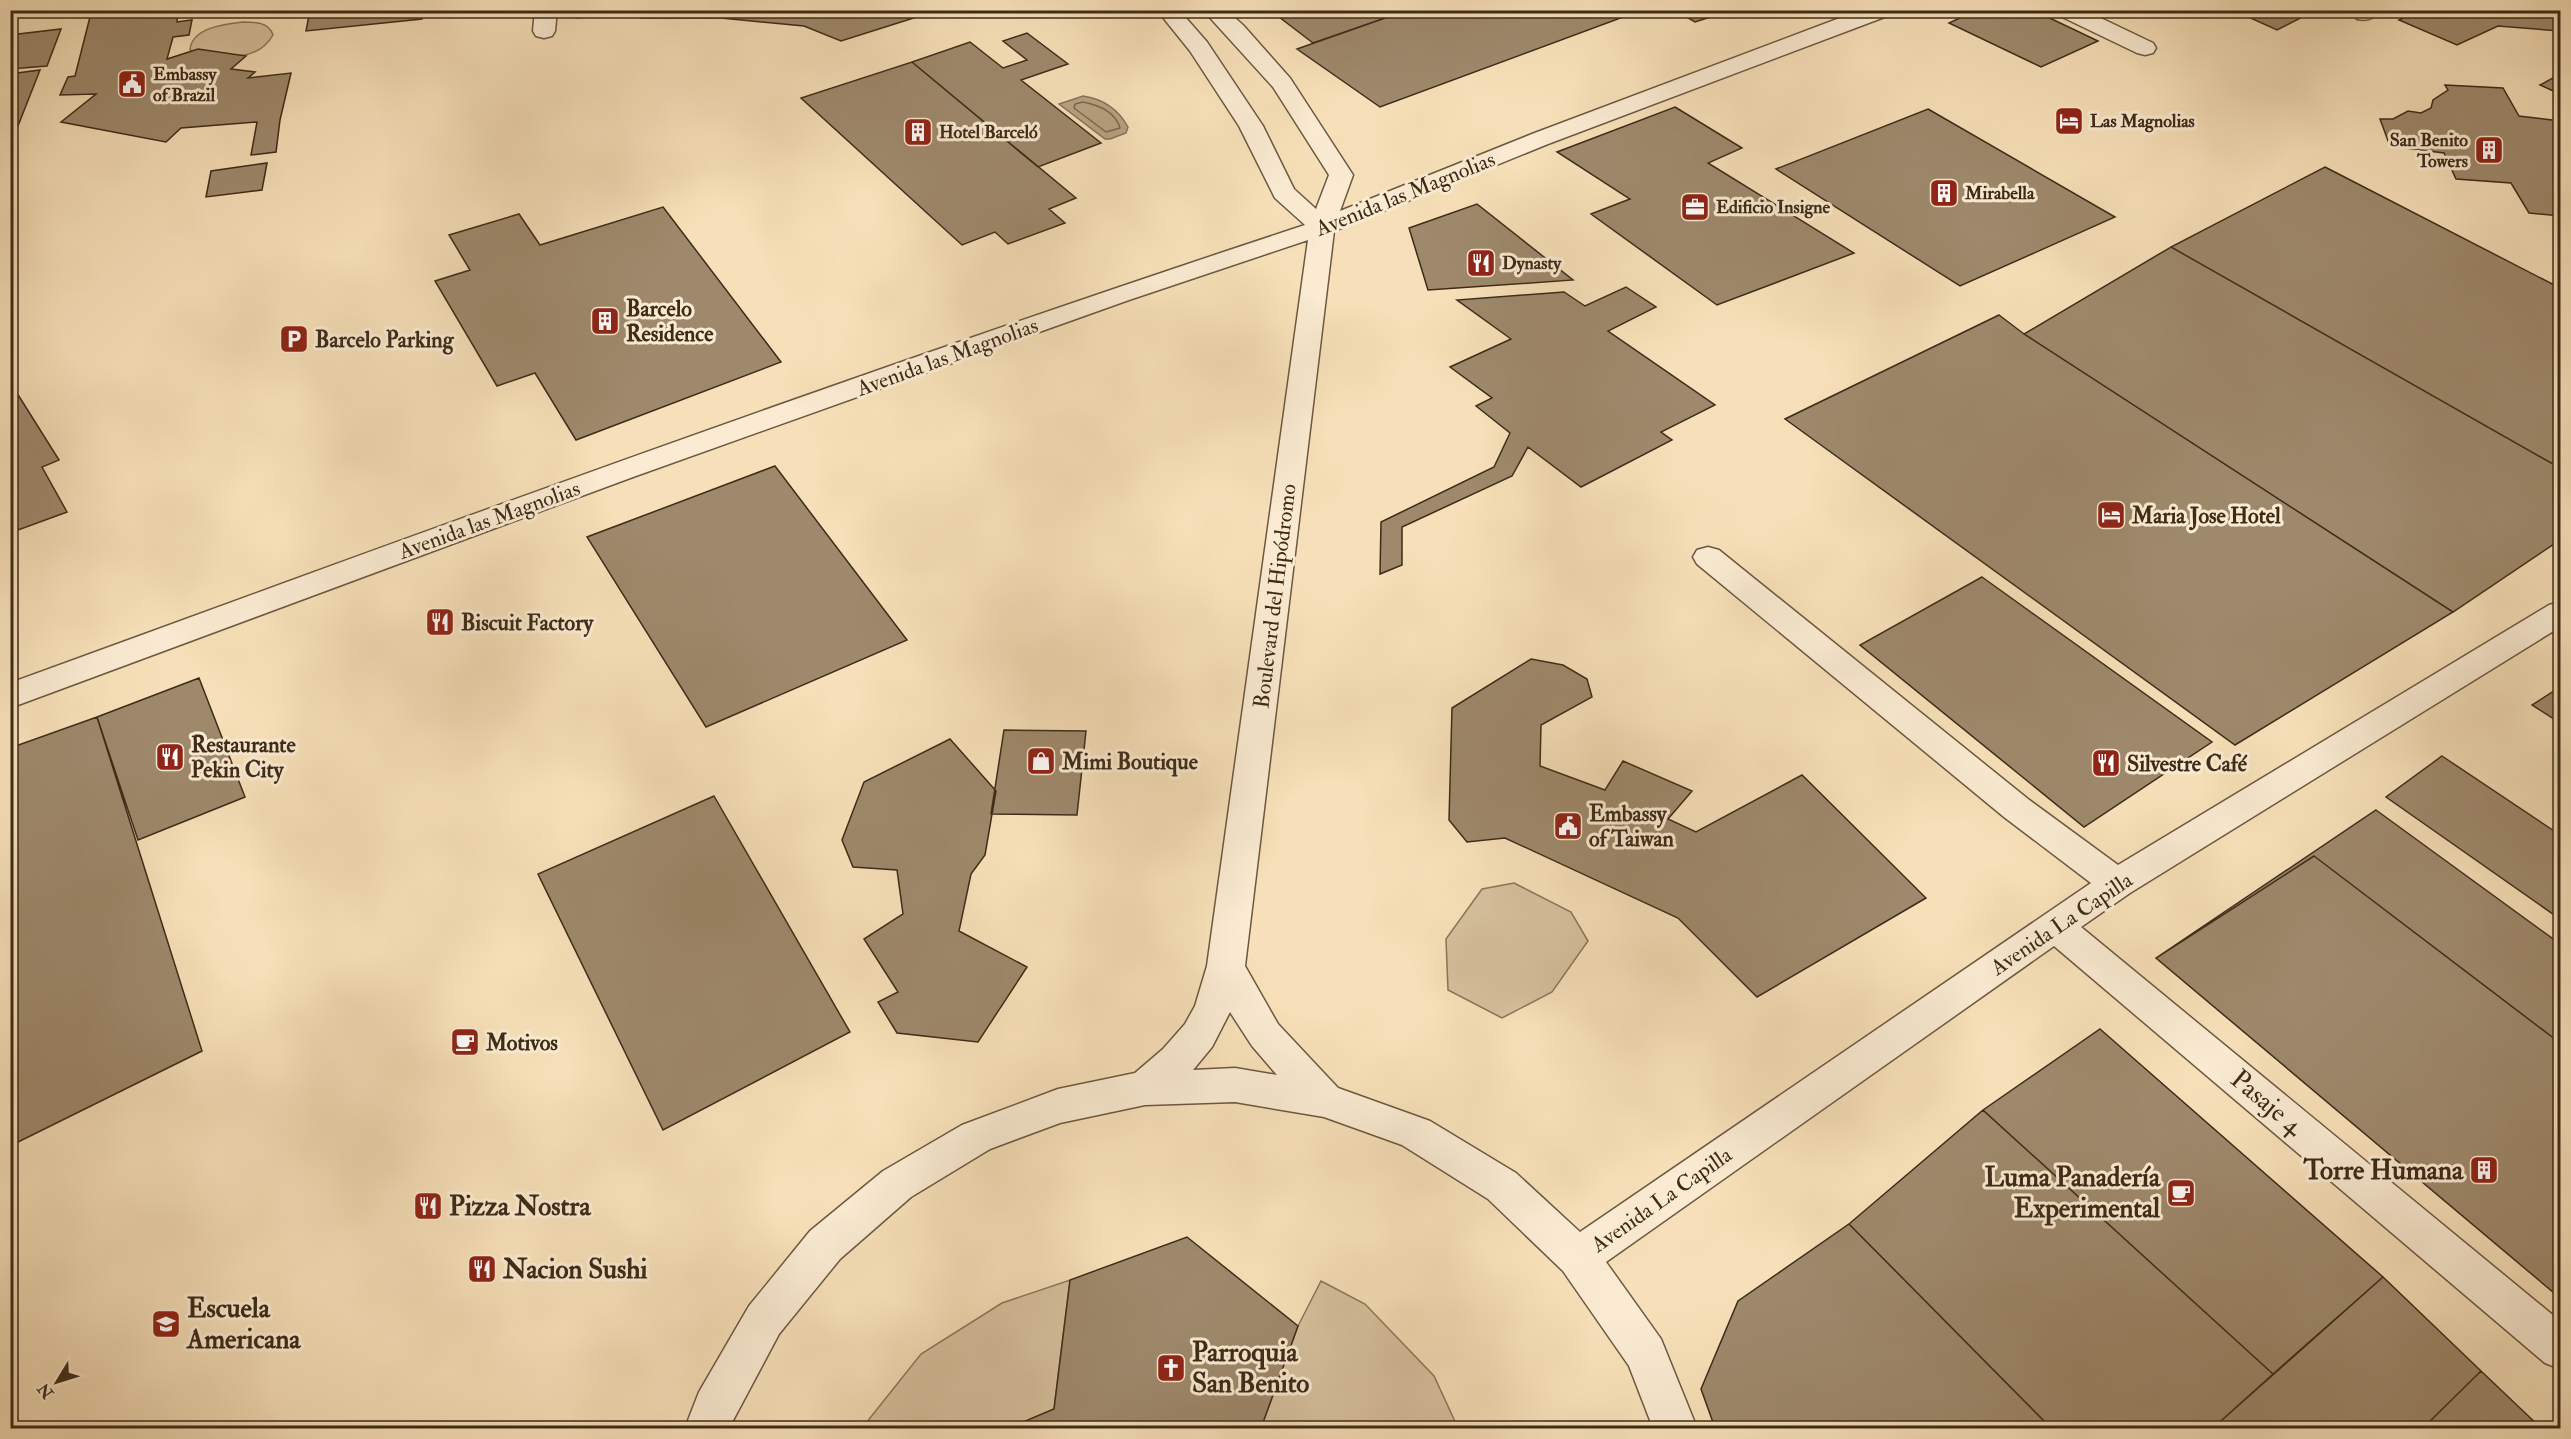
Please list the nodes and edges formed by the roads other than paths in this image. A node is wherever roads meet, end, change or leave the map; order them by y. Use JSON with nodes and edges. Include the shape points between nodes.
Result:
{"nodes":[{"id":1,"x":1167,"y":10,"type":"edge"},
{"id":2,"x":1213,"y":10,"type":"edge"},
{"id":3,"x":1882,"y":10,"type":"edge"},
{"id":4,"x":2066,"y":10,"type":"edge"},
{"id":5,"x":2145,"y":48,"type":"dead end"},
{"id":6,"x":1322,"y":226,"type":"junction"},
{"id":7,"x":1708,"y":557,"type":"dead end"},
{"id":8,"x":2560,"y":613,"type":"edge"},
{"id":9,"x":10,"y":696,"type":"edge"},
{"id":10,"x":2117,"y":883,"type":"junction"},
{"id":11,"x":2055,"y":926,"type":"junction"},
{"id":12,"x":1226,"y":966,"type":"junction"},
{"id":13,"x":1145,"y":1088,"type":"junction"},
{"id":14,"x":1324,"y":1100,"type":"junction"},
{"id":15,"x":1578,"y":1257,"type":"junction"},
{"id":16,"x":2560,"y":1348,"type":"edge"},
{"id":17,"x":707,"y":1428,"type":"edge"},
{"id":18,"x":1675,"y":1428,"type":"edge"}],
"edges":[{"from":1,"to":6,"type":"street","via":[[1199,47],[1244,116],[1284,193]]},
{"from":2,"to":6,"type":"street","name":"Boulevard del Hipódromo","via":[[1282,83],[1341,175]]},
{"from":3,"to":6,"type":"street","name":"Avenida las Magnolias"},
{"from":4,"to":5,"type":"street"},
{"from":6,"to":9,"type":"street","name":"Avenida las Magnolias","via":[[623,470]]},
{"from":6,"to":12,"type":"street","name":"Boulevard del Hipódromo"},
{"from":7,"to":10,"type":"street","via":[[2016,808]]},
{"from":8,"to":10,"type":"street","name":"Avenida La Capilla"},
{"from":10,"to":11,"type":"street","name":"Avenida La Capilla"},
{"from":11,"to":15,"type":"street","name":"Avenida La Capilla"},
{"from":11,"to":16,"type":"street","name":"Pasaje 4"},
{"from":12,"to":13,"type":"street","name":"Boulevard del Hipódromo","via":[[1218,1000],[1202,1032],[1177,1062]]},
{"from":12,"to":14,"type":"street","via":[[1265,1035]]},
{"from":13,"to":14,"type":"street","via":[[1234,1086]]},
{"from":13,"to":17,"type":"street","via":[[1058,1106],[986,1133],[897,1184],[825,1245],[764,1320]]},
{"from":14,"to":15,"type":"street","via":[[1416,1133],[1502,1186]]},
{"from":15,"to":18,"type":"street","via":[[1646,1354]]}]}
